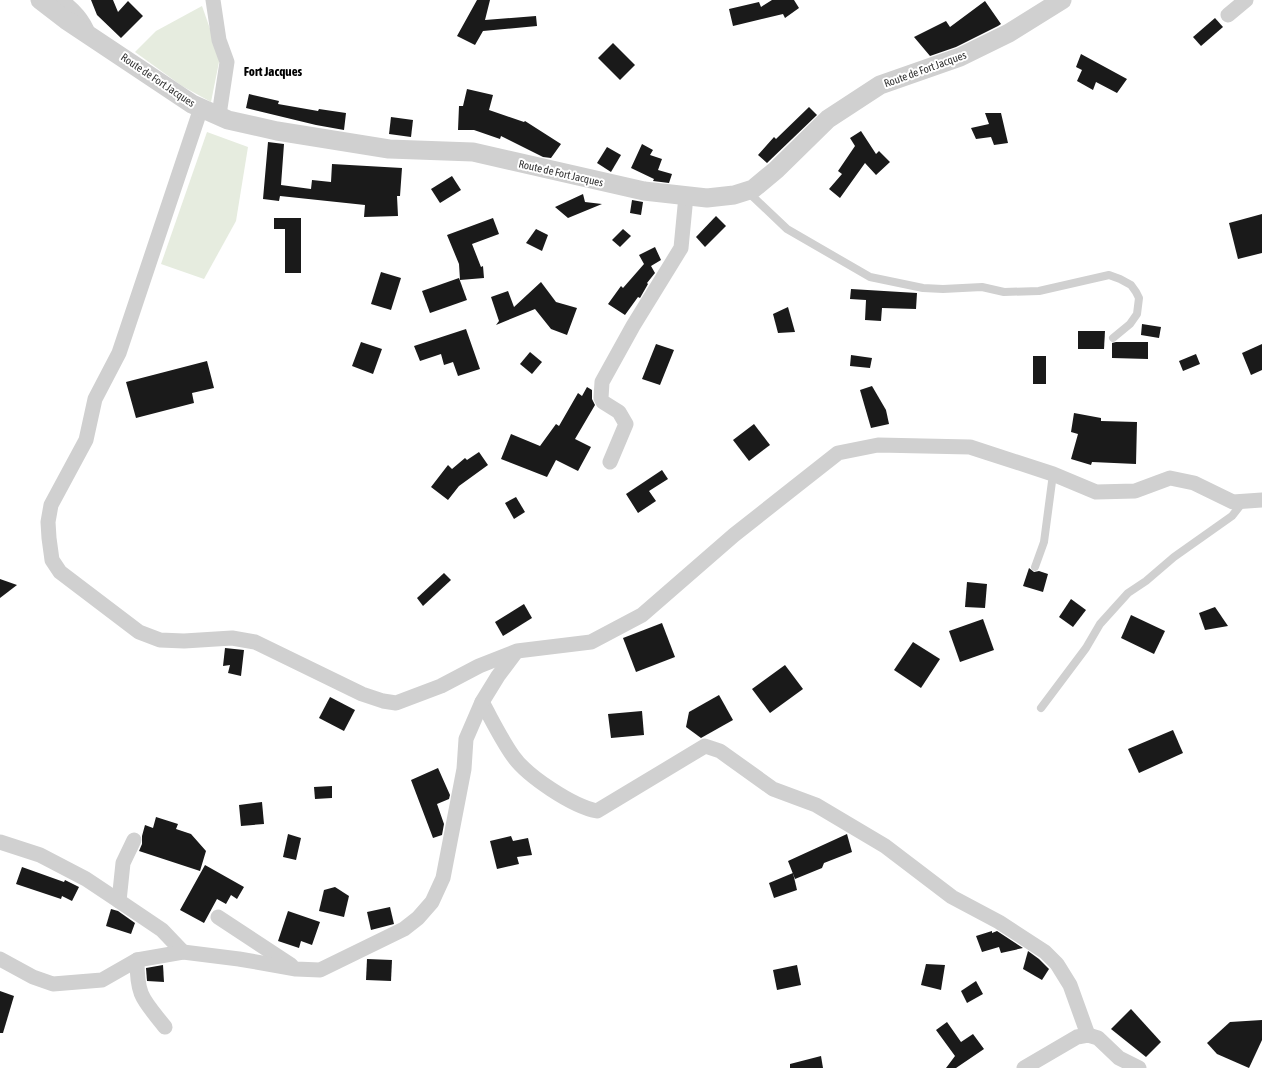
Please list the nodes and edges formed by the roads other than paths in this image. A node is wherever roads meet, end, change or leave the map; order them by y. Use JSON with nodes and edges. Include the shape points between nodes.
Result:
{"nodes":[{"id":1,"x":40,"y":0,"type":"edge"},
{"id":2,"x":61,"y":0,"type":"edge"},
{"id":3,"x":213,"y":0,"type":"edge"},
{"id":4,"x":1062,"y":0,"type":"edge"},
{"id":5,"x":1246,"y":0,"type":"edge"},
{"id":6,"x":1228,"y":15,"type":"dead end"},
{"id":7,"x":89,"y":35,"type":"junction"},
{"id":8,"x":210,"y":112,"type":"junction"},
{"id":9,"x":748,"y":191,"type":"junction"},
{"id":10,"x":686,"y":196,"type":"junction"},
{"id":11,"x":1113,"y":338,"type":"dead end"},
{"id":12,"x":610,"y":462,"type":"dead end"},
{"id":13,"x":1053,"y":474,"type":"junction"},
{"id":14,"x":1262,"y":500,"type":"edge"},
{"id":15,"x":1243,"y":502,"type":"junction"},
{"id":16,"x":1035,"y":567,"type":"dead end"},
{"id":17,"x":517,"y":652,"type":"junction"},
{"id":18,"x":482,"y":702,"type":"junction"},
{"id":19,"x":1041,"y":708,"type":"dead end"},
{"id":20,"x":134,"y":840,"type":"dead end"},
{"id":21,"x":0,"y":842,"type":"edge"},
{"id":22,"x":119,"y":901,"type":"junction"},
{"id":23,"x":218,"y":917,"type":"dead end"},
{"id":24,"x":183,"y":952,"type":"junction"},
{"id":25,"x":0,"y":959,"type":"edge"},
{"id":26,"x":137,"y":960,"type":"junction"},
{"id":27,"x":296,"y":969,"type":"junction"},
{"id":28,"x":165,"y":1027,"type":"dead end"},
{"id":29,"x":1088,"y":1035,"type":"junction"},
{"id":30,"x":1024,"y":1068,"type":"edge"},
{"id":31,"x":1139,"y":1068,"type":"edge"}],
"edges":[{"from":1,"to":7,"type":"street","name":"Route de Fort Jacques"},
{"from":2,"to":7,"type":"street","via":[[74,10]]},
{"from":3,"to":8,"type":"street","via":[[219,40],[227,62]]},
{"from":4,"to":9,"type":"street","name":"Route de Fort Jacques","via":[[1009,33],[960,57],[880,85],[828,119],[776,170]]},
{"from":5,"to":6,"type":"street"},
{"from":7,"to":8,"type":"street","name":"Route de Fort Jacques","via":[[192,104]]},
{"from":8,"to":10,"type":"street","name":"Route de Fort Jacques","via":[[228,120],[277,131],[389,149],[473,152],[644,191]]},
{"from":8,"to":17,"type":"street","via":[[119,353],[95,399],[86,440],[52,505],[48,530],[52,560],[60,572],[140,632],[160,640],[232,638],[255,642],[362,694],[383,701],[396,702],[407,699],[441,686],[479,666]]},
{"from":9,"to":10,"type":"street","name":"Route de Fort Jacques","via":[[706,198]]},
{"from":9,"to":11,"type":"lane","via":[[786,229],[870,277],[923,288],[982,287],[1004,292],[1039,291],[1109,275],[1120,278],[1131,285],[1139,298],[1137,314],[1130,324]]},
{"from":10,"to":12,"type":"street","via":[[681,248],[632,326],[602,382],[600,398],[619,412],[626,424]]},
{"from":13,"to":15,"type":"street","via":[[1096,492],[1134,491],[1170,478],[1194,483],[1233,502]]},
{"from":13,"to":16,"type":"lane","via":[[1044,542]]},
{"from":13,"to":17,"type":"street","via":[[970,447],[878,445],[838,453],[734,535],[642,615],[591,642]]},
{"from":14,"to":15,"type":"street"},
{"from":15,"to":19,"type":"lane","via":[[1232,516],[1128,593],[1100,624],[1086,648]]},
{"from":17,"to":18,"type":"street"},
{"from":18,"to":27,"type":"street","via":[[466,739],[464,769],[446,864],[443,878],[432,902],[404,929],[340,961],[320,970]]},
{"from":18,"to":29,"type":"street","via":[[513,757],[535,778],[573,803],[590,810],[597,811],[705,746],[720,751],[773,789],[816,805],[885,846],[952,897],[994,919],[1045,952],[1057,964],[1070,985]]},
{"from":20,"to":22,"type":"street","via":[[123,863]]},
{"from":21,"to":22,"type":"street","via":[[40,855]]},
{"from":22,"to":24,"type":"street","via":[[162,930]]},
{"from":23,"to":27,"type":"street"},
{"from":24,"to":26,"type":"street"},
{"from":24,"to":27,"type":"street"},
{"from":25,"to":26,"type":"street","via":[[33,977],[53,984],[102,980]]},
{"from":26,"to":28,"type":"street","via":[[137,982],[141,997]]},
{"from":29,"to":30,"type":"street","via":[[1077,1037]]},
{"from":29,"to":31,"type":"street","via":[[1098,1038],[1119,1058]]}]}
